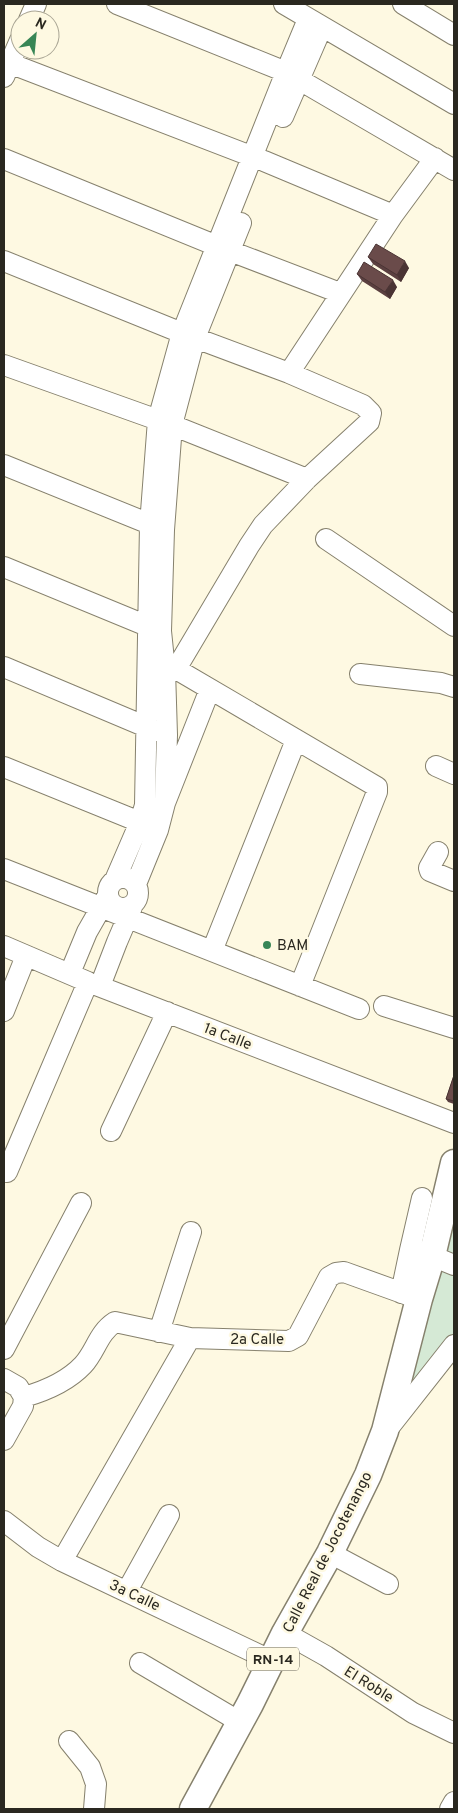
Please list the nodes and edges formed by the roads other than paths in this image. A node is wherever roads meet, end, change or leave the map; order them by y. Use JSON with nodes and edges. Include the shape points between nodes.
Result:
{"nodes":[{"id":1,"x":117,"y":4,"type":"edge"},
{"id":2,"x":284,"y":4,"type":"edge"},
{"id":3,"x":403,"y":4,"type":"edge"},
{"id":4,"x":315,"y":23,"type":"junction"},
{"id":5,"x":454,"y":35,"type":"edge"},
{"id":6,"x":7,"y":70,"type":"edge"},
{"id":7,"x":292,"y":75,"type":"junction"},
{"id":8,"x":454,"y":104,"type":"edge"},
{"id":9,"x":435,"y":158,"type":"junction"},
{"id":10,"x":4,"y":159,"type":"edge"},
{"id":11,"x":258,"y":159,"type":"junction"},
{"id":12,"x":454,"y":170,"type":"edge"},
{"id":13,"x":393,"y":215,"type":"junction"},
{"id":14,"x":223,"y":249,"type":"junction"},
{"id":15,"x":4,"y":261,"type":"edge"},
{"id":16,"x":340,"y":294,"type":"junction"},
{"id":17,"x":189,"y":335,"type":"junction"},
{"id":18,"x":4,"y":364,"type":"edge"},
{"id":19,"x":289,"y":372,"type":"junction"},
{"id":20,"x":165,"y":422,"type":"junction"},
{"id":21,"x":4,"y":465,"type":"edge"},
{"id":22,"x":307,"y":479,"type":"junction"},
{"id":23,"x":157,"y":528,"type":"junction"},
{"id":24,"x":326,"y":539,"type":"dead end"},
{"id":25,"x":4,"y":567,"type":"edge"},
{"id":26,"x":454,"y":626,"type":"edge"},
{"id":27,"x":154,"y":628,"type":"junction"},
{"id":28,"x":4,"y":667,"type":"edge"},
{"id":29,"x":171,"y":670,"type":"junction"},
{"id":30,"x":360,"y":674,"type":"dead end"},
{"id":31,"x":454,"y":687,"type":"edge"},
{"id":32,"x":210,"y":689,"type":"junction"},
{"id":33,"x":146,"y":726,"type":"junction"},
{"id":34,"x":167,"y":735,"type":"junction"},
{"id":35,"x":296,"y":740,"type":"junction"},
{"id":36,"x":436,"y":766,"type":"dead end"},
{"id":37,"x":4,"y":767,"type":"edge"},
{"id":38,"x":454,"y":774,"type":"edge"},
{"id":39,"x":165,"y":803,"type":"junction"},
{"id":40,"x":140,"y":822,"type":"junction"},
{"id":41,"x":158,"y":830,"type":"junction"},
{"id":42,"x":438,"y":852,"type":"dead end"},
{"id":43,"x":4,"y":869,"type":"edge"},
{"id":44,"x":454,"y":882,"type":"edge"},
{"id":45,"x":136,"y":884,"type":"junction"},
{"id":46,"x":108,"y":894,"type":"junction"},
{"id":47,"x":130,"y":911,"type":"junction"},
{"id":48,"x":4,"y":946,"type":"edge"},
{"id":49,"x":212,"y":951,"type":"junction"},
{"id":50,"x":26,"y":956,"type":"junction"},
{"id":51,"x":86,"y":980,"type":"junction"},
{"id":52,"x":300,"y":986,"type":"junction"},
{"id":53,"x":384,"y":1006,"type":"dead end"},
{"id":54,"x":359,"y":1009,"type":"dead end"},
{"id":55,"x":4,"y":1011,"type":"edge"},
{"id":56,"x":167,"y":1012,"type":"junction"},
{"id":57,"x":454,"y":1028,"type":"edge"},
{"id":58,"x":454,"y":1124,"type":"edge"},
{"id":59,"x":111,"y":1131,"type":"dead end"},
{"id":60,"x":454,"y":1163,"type":"edge"},
{"id":61,"x":7,"y":1172,"type":"dead end"},
{"id":62,"x":422,"y":1198,"type":"dead end"},
{"id":63,"x":81,"y":1203,"type":"dead end"},
{"id":64,"x":191,"y":1232,"type":"dead end"},
{"id":65,"x":432,"y":1257,"type":"edge"},
{"id":66,"x":410,"y":1296,"type":"junction"},
{"id":67,"x":159,"y":1332,"type":"junction"},
{"id":68,"x":190,"y":1338,"type":"junction"},
{"id":69,"x":454,"y":1346,"type":"edge"},
{"id":70,"x":4,"y":1349,"type":"edge"},
{"id":71,"x":4,"y":1379,"type":"edge"},
{"id":72,"x":24,"y":1397,"type":"junction"},
{"id":73,"x":385,"y":1432,"type":"junction"},
{"id":74,"x":4,"y":1440,"type":"edge"},
{"id":75,"x":168,"y":1515,"type":"dead end"},
{"id":76,"x":4,"y":1521,"type":"edge"},
{"id":77,"x":330,"y":1553,"type":"junction"},
{"id":78,"x":62,"y":1561,"type":"junction"},
{"id":79,"x":388,"y":1584,"type":"dead end"},
{"id":80,"x":127,"y":1591,"type":"junction"},
{"id":81,"x":285,"y":1633,"type":"junction"},
{"id":82,"x":272,"y":1660,"type":"junction"},
{"id":83,"x":140,"y":1663,"type":"dead end"},
{"id":84,"x":240,"y":1722,"type":"junction"},
{"id":85,"x":454,"y":1732,"type":"edge"},
{"id":86,"x":69,"y":1740,"type":"dead end"},
{"id":87,"x":454,"y":1802,"type":"edge"},
{"id":88,"x":94,"y":1809,"type":"edge"},
{"id":89,"x":193,"y":1809,"type":"edge"},
{"id":90,"x":450,"y":1809,"type":"edge"}],
"edges":[{"from":1,"to":7,"type":"street"},
{"from":2,"to":4,"type":"street"},
{"from":3,"to":5,"type":"street"},
{"from":4,"to":7,"type":"street"},
{"from":4,"to":8,"type":"street"},
{"from":6,"to":11,"type":"street"},
{"from":7,"to":9,"type":"street"},
{"from":7,"to":11,"type":"street"},
{"from":9,"to":12,"type":"street"},
{"from":9,"to":13,"type":"street"},
{"from":10,"to":14,"type":"street"},
{"from":11,"to":13,"type":"street"},
{"from":11,"to":14,"type":"street"},
{"from":13,"to":16,"type":"street"},
{"from":14,"to":16,"type":"street"},
{"from":14,"to":17,"type":"street"},
{"from":15,"to":17,"type":"street"},
{"from":16,"to":19,"type":"street"},
{"from":17,"to":19,"type":"street"},
{"from":17,"to":20,"type":"street"},
{"from":18,"to":20,"type":"street"},
{"from":19,"to":22,"type":"street","via":[[363,406],[371,413],[369,422]]},
{"from":20,"to":22,"type":"street"},
{"from":20,"to":23,"type":"street"},
{"from":21,"to":23,"type":"street"},
{"from":22,"to":29,"type":"street","via":[[263,525]]},
{"from":23,"to":27,"type":"street"},
{"from":24,"to":26,"type":"street"},
{"from":25,"to":27,"type":"street"},
{"from":27,"to":29,"type":"street"},
{"from":27,"to":33,"type":"street"},
{"from":28,"to":33,"type":"street"},
{"from":29,"to":32,"type":"street"},
{"from":29,"to":34,"type":"street"},
{"from":30,"to":31,"type":"street"},
{"from":32,"to":35,"type":"street"},
{"from":32,"to":39,"type":"street"},
{"from":33,"to":34,"type":"street"},
{"from":33,"to":40,"type":"street","via":[[145,805]]},
{"from":34,"to":39,"type":"street"},
{"from":35,"to":49,"type":"street"},
{"from":35,"to":52,"type":"street","via":[[377,787]]},
{"from":36,"to":38,"type":"street"},
{"from":37,"to":40,"type":"street"},
{"from":39,"to":41,"type":"street"},
{"from":40,"to":41,"type":"street"},
{"from":40,"to":46,"type":"street"},
{"from":41,"to":45,"type":"street"},
{"from":42,"to":44,"type":"street","via":[[430,871]]},
{"from":43,"to":46,"type":"street"},
{"from":45,"to":46,"type":"street","via":[[128,878],[119,878]]},
{"from":45,"to":47,"type":"street","via":[[138,897]]},
{"from":46,"to":47,"type":"street"},
{"from":46,"to":51,"type":"street","via":[[88,932]]},
{"from":47,"to":49,"type":"street"},
{"from":47,"to":51,"type":"street"},
{"from":48,"to":50,"type":"street","name":"1a Calle"},
{"from":49,"to":52,"type":"street"},
{"from":50,"to":51,"type":"street","name":"1a Calle"},
{"from":50,"to":55,"type":"street"},
{"from":51,"to":56,"type":"street","name":"1a Calle"},
{"from":51,"to":61,"type":"street"},
{"from":52,"to":54,"type":"street"},
{"from":53,"to":57,"type":"street"},
{"from":56,"to":58,"type":"street","name":"1a Calle"},
{"from":56,"to":59,"type":"street"},
{"from":60,"to":65,"type":"main road","name":"Calle Real de Jocotenango"},
{"from":62,"to":65,"type":"street"},
{"from":63,"to":70,"type":"street"},
{"from":64,"to":67,"type":"street"},
{"from":65,"to":66,"type":"main road","name":"Calle Real de Jocotenango"},
{"from":66,"to":68,"type":"street","name":"2a Calle","via":[[344,1272],[336,1273],[330,1277],[298,1336],[289,1341]]},
{"from":66,"to":73,"type":"main road","name":"Calle Real de Jocotenango"},
{"from":67,"to":68,"type":"street","name":"2a Calle"},
{"from":67,"to":72,"type":"street","name":"2a Calle","via":[[116,1322],[99,1337],[83,1365],[44,1391]]},
{"from":68,"to":78,"type":"street"},
{"from":69,"to":73,"type":"street"},
{"from":71,"to":72,"type":"street","via":[[18,1387]]},
{"from":72,"to":74,"type":"street","via":[[24,1406]]},
{"from":73,"to":77,"type":"main road","name":"Calle Real de Jocotenango","number":"RN-14"},
{"from":75,"to":80,"type":"street"},
{"from":76,"to":78,"type":"street","name":"3a Calle"},
{"from":77,"to":79,"type":"street"},
{"from":77,"to":81,"type":"main road","name":"Calle Real de Jocotenango","number":"RN-14"},
{"from":78,"to":80,"type":"street","name":"3a Calle"},
{"from":80,"to":82,"type":"street","name":"3a Calle"},
{"from":81,"to":82,"type":"main road","name":"Calle Real de Jocotenango","number":"RN-14"},
{"from":81,"to":85,"type":"street","name":"El Roble","via":[[413,1713]]},
{"from":82,"to":84,"type":"main road","name":"Calle Real de Jocotenango","number":"RN-14"},
{"from":83,"to":84,"type":"street"},
{"from":84,"to":89,"type":"main road","name":"Calle Real de Jocotenango","number":"RN-14"},
{"from":86,"to":88,"type":"street","via":[[90,1767],[96,1784]]},
{"from":87,"to":90,"type":"street"}]}
